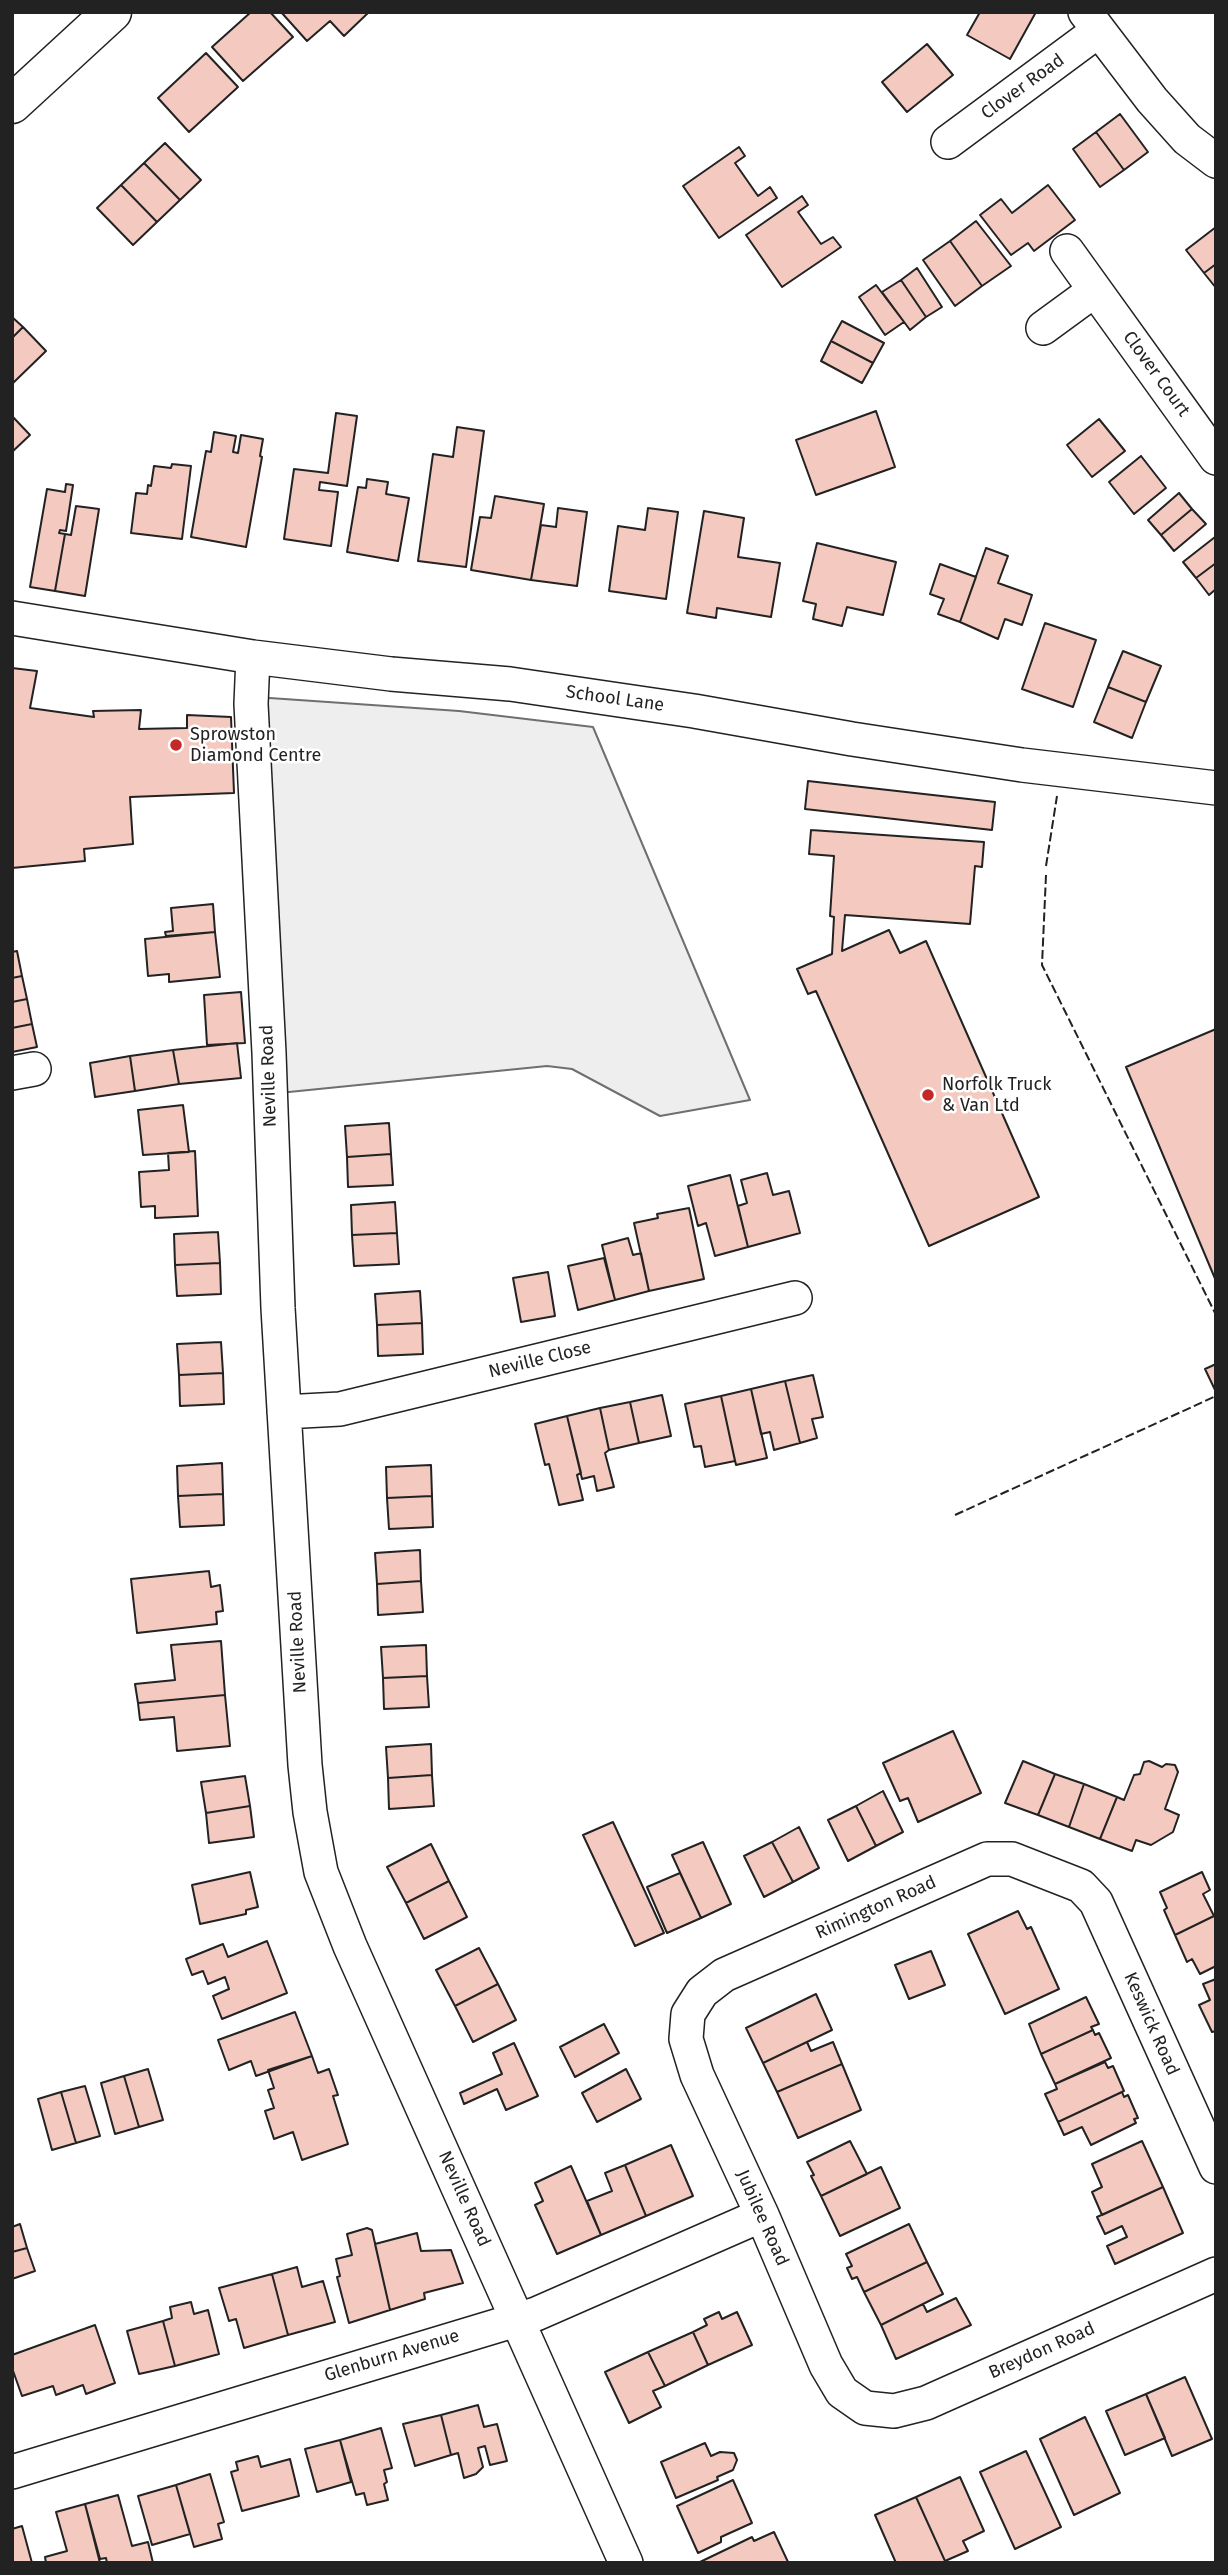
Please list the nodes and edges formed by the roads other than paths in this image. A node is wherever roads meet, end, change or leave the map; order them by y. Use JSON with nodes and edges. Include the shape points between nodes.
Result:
{"nodes":[{"id":1,"x":112,"y":12,"type":"edge"},
{"id":2,"x":1092,"y":22,"type":"edge"},
{"id":3,"x":12,"y":104,"type":"edge"},
{"id":4,"x":948,"y":142,"type":"dead end"},
{"id":5,"x":1216,"y":161,"type":"edge"},
{"id":6,"x":1067,"y":251,"type":"dead end"},
{"id":7,"x":1096,"y":290,"type":"junction"},
{"id":8,"x":1043,"y":328,"type":"dead end"},
{"id":9,"x":1216,"y":458,"type":"edge"},
{"id":10,"x":12,"y":618,"type":"edge"},
{"id":11,"x":253,"y":657,"type":"junction"},
{"id":12,"x":1216,"y":788,"type":"edge"},
{"id":13,"x":795,"y":1298,"type":"dead end"},
{"id":14,"x":284,"y":1412,"type":"junction"},
{"id":15,"x":1081,"y":1886,"type":"joint"},
{"id":16,"x":688,"y":2014,"type":"joint"},
{"id":17,"x":1216,"y":2167,"type":"edge"},
{"id":18,"x":762,"y":2215,"type":"junction"},
{"id":19,"x":1216,"y":2274,"type":"edge"},
{"id":20,"x":517,"y":2319,"type":"junction"},
{"id":21,"x":865,"y":2408,"type":"joint"},
{"id":22,"x":12,"y":2472,"type":"edge"},
{"id":23,"x":626,"y":2563,"type":"edge"}],
"edges":[{"from":1,"to":3,"type":"highway"},
{"from":2,"to":4,"type":"street","name":"Clover Road"},
{"from":2,"to":5,"type":"street","name":"Clover Road","via":[[1152,100],[1187,139]]},
{"from":6,"to":7,"type":"street","name":"Clover Court"},
{"from":7,"to":8,"type":"street"},
{"from":7,"to":9,"type":"street","name":"Clover Court"},
{"from":10,"to":11,"type":"street","name":"School Lane"},
{"from":11,"to":12,"type":"street","name":"School Lane","via":[[510,684],[1009,763]]},
{"from":11,"to":14,"type":"street","name":"Neville Road","via":[[251,704]]},
{"from":13,"to":14,"type":"street","name":"Neville Close","via":[[340,1409]]},
{"from":14,"to":20,"type":"street","name":"Neville Road","via":[[305,1765],[321,1872]]},
{"from":15,"to":16,"type":"street","name":"Rimington Road","via":[[1012,1859],[986,1859],[724,1975],[702,1992]]},
{"from":15,"to":17,"type":"street","name":"Keswick Road","via":[[1096,1902]]},
{"from":16,"to":18,"type":"street","name":"Jubilee Road","via":[[686,2039],[697,2075]]},
{"from":18,"to":20,"type":"street","name":"Glenburn Avenue"},
{"from":18,"to":21,"type":"street","name":"Jubilee Road","via":[[826,2365],[842,2392]]},
{"from":19,"to":21,"type":"street","name":"Breydon Road","via":[[926,2403],[894,2411]]},
{"from":20,"to":22,"type":"street","name":"Glenburn Avenue"},
{"from":20,"to":23,"type":"street","name":"Neville Road"}]}
